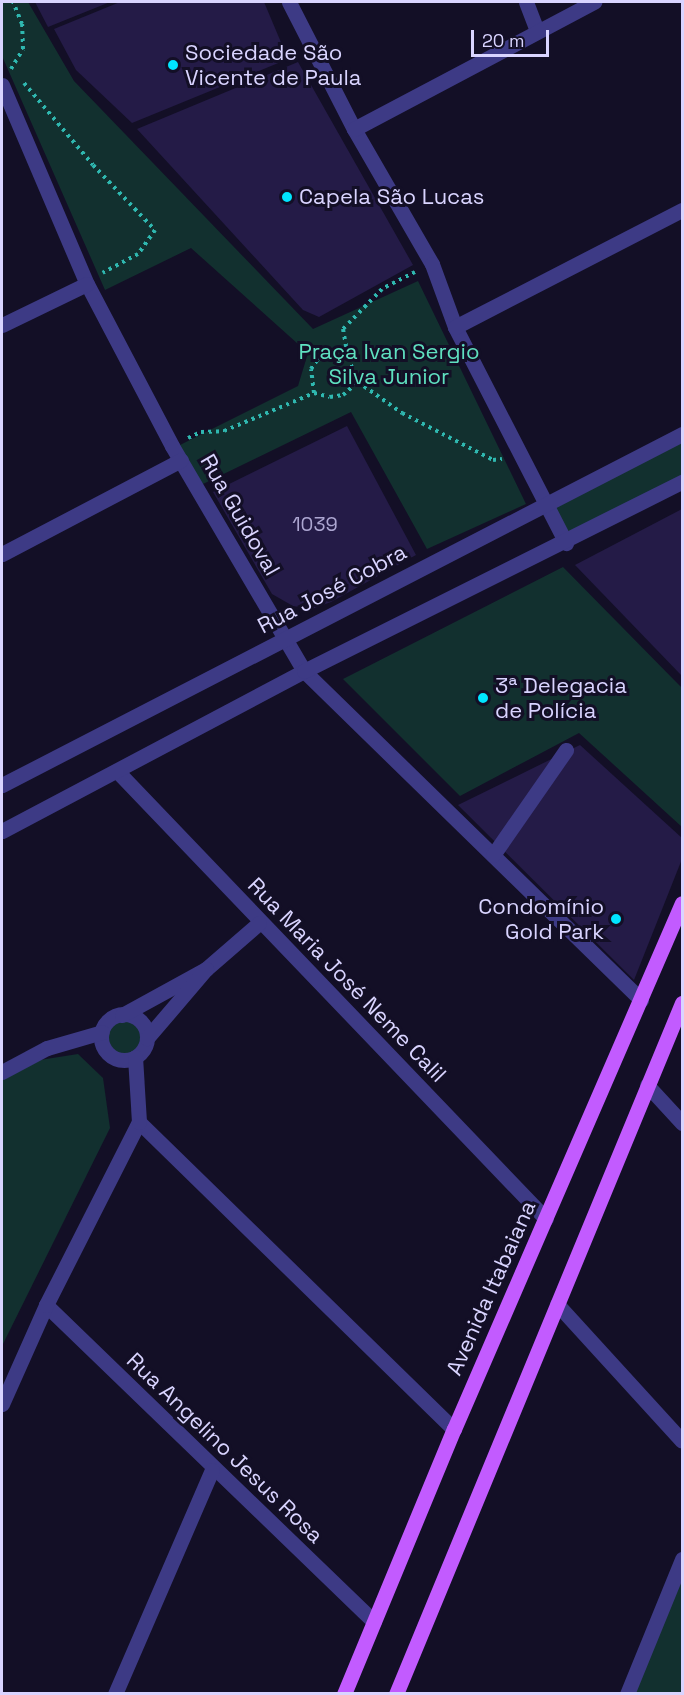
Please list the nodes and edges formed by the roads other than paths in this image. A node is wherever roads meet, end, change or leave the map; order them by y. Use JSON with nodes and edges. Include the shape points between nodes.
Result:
{"nodes":[{"id":1,"x":289,"y":2,"type":"edge"},
{"id":2,"x":526,"y":2,"type":"edge"},
{"id":3,"x":594,"y":2,"type":"edge"},
{"id":4,"x":537,"y":31,"type":"junction"},
{"id":5,"x":2,"y":85,"type":"edge"},
{"id":6,"x":354,"y":129,"type":"junction"},
{"id":7,"x":682,"y":210,"type":"edge"},
{"id":8,"x":87,"y":284,"type":"junction"},
{"id":9,"x":2,"y":325,"type":"edge"},
{"id":10,"x":455,"y":327,"type":"junction"},
{"id":11,"x":682,"y":434,"type":"edge"},
{"id":12,"x":181,"y":460,"type":"junction"},
{"id":13,"x":682,"y":482,"type":"edge"},
{"id":14,"x":545,"y":502,"type":"junction"},
{"id":15,"x":566,"y":543,"type":"junction"},
{"id":16,"x":2,"y":554,"type":"edge"},
{"id":17,"x":286,"y":639,"type":"junction"},
{"id":18,"x":304,"y":671,"type":"junction"},
{"id":19,"x":566,"y":750,"type":"dead end"},
{"id":20,"x":117,"y":771,"type":"junction"},
{"id":21,"x":2,"y":785,"type":"edge"},
{"id":22,"x":2,"y":831,"type":"edge"},
{"id":23,"x":493,"y":855,"type":"junction"},
{"id":24,"x":682,"y":903,"type":"edge"},
{"id":25,"x":259,"y":923,"type":"junction"},
{"id":26,"x":206,"y":969,"type":"junction"},
{"id":27,"x":641,"y":1000,"type":"junction"},
{"id":28,"x":682,"y":1003,"type":"edge"},
{"id":29,"x":122,"y":1015,"type":"junction"},
{"id":30,"x":102,"y":1032,"type":"junction"},
{"id":31,"x":147,"y":1038,"type":"junction"},
{"id":32,"x":135,"y":1057,"type":"junction"},
{"id":33,"x":2,"y":1072,"type":"edge"},
{"id":34,"x":647,"y":1085,"type":"junction"},
{"id":35,"x":139,"y":1122,"type":"junction"},
{"id":36,"x":682,"y":1123,"type":"edge"},
{"id":37,"x":546,"y":1219,"type":"junction"},
{"id":38,"x":556,"y":1304,"type":"junction"},
{"id":39,"x":46,"y":1305,"type":"junction"},
{"id":40,"x":2,"y":1404,"type":"edge"},
{"id":41,"x":454,"y":1429,"type":"junction"},
{"id":42,"x":682,"y":1441,"type":"edge"},
{"id":43,"x":213,"y":1470,"type":"junction"},
{"id":44,"x":682,"y":1558,"type":"edge"},
{"id":45,"x":374,"y":1622,"type":"junction"},
{"id":46,"x":115,"y":1694,"type":"edge"},
{"id":47,"x":344,"y":1694,"type":"edge"},
{"id":48,"x":396,"y":1694,"type":"edge"},
{"id":49,"x":627,"y":1694,"type":"edge"}],
"edges":[{"from":1,"to":6,"type":"street"},
{"from":2,"to":4,"type":"street"},
{"from":3,"to":4,"type":"street"},
{"from":4,"to":6,"type":"street"},
{"from":5,"to":8,"type":"street","name":"Rua Guidoval"},
{"from":6,"to":10,"type":"street","via":[[432,264]]},
{"from":7,"to":10,"type":"street"},
{"from":8,"to":9,"type":"street"},
{"from":8,"to":12,"type":"street","name":"Rua Guidoval"},
{"from":10,"to":14,"type":"street"},
{"from":11,"to":14,"type":"street","name":"Rua José Cobra"},
{"from":12,"to":16,"type":"street"},
{"from":12,"to":17,"type":"street","name":"Rua Guidoval"},
{"from":13,"to":15,"type":"street"},
{"from":14,"to":15,"type":"street"},
{"from":14,"to":17,"type":"street","name":"Rua José Cobra"},
{"from":15,"to":18,"type":"street"},
{"from":17,"to":18,"type":"street","name":"Rua Guidoval"},
{"from":17,"to":21,"type":"street","name":"Rua José Cobra"},
{"from":18,"to":20,"type":"street"},
{"from":18,"to":23,"type":"street","name":"Rua Guidoval"},
{"from":19,"to":23,"type":"street"},
{"from":20,"to":22,"type":"street"},
{"from":20,"to":25,"type":"street","name":"Rua Maria José Neme Calil"},
{"from":23,"to":27,"type":"street","name":"Rua Guidoval"},
{"from":24,"to":27,"type":"main road","name":"Avenida Itabaiana"},
{"from":25,"to":26,"type":"street"},
{"from":25,"to":37,"type":"street","name":"Rua Maria José Neme Calil"},
{"from":26,"to":29,"type":"street"},
{"from":26,"to":31,"type":"street"},
{"from":27,"to":37,"type":"main road","name":"Avenida Itabaiana"},
{"from":28,"to":34,"type":"main road"},
{"from":29,"to":30,"type":"street","via":[[109,1020]]},
{"from":29,"to":31,"type":"street","via":[[137,1018]]},
{"from":30,"to":32,"type":"street","via":[[104,1047],[114,1057]]},
{"from":30,"to":33,"type":"street","via":[[47,1048]]},
{"from":31,"to":32,"type":"street"},
{"from":32,"to":35,"type":"street"},
{"from":34,"to":36,"type":"street"},
{"from":34,"to":38,"type":"main road"},
{"from":35,"to":39,"type":"street"},
{"from":35,"to":41,"type":"street"},
{"from":37,"to":41,"type":"main road","name":"Avenida Itabaiana"},
{"from":38,"to":42,"type":"street"},
{"from":38,"to":48,"type":"main road"},
{"from":39,"to":40,"type":"street"},
{"from":39,"to":43,"type":"street","name":"Rua Angelino Jesus Rosa"},
{"from":41,"to":45,"type":"main road","name":"Avenida Itabaiana"},
{"from":43,"to":45,"type":"street","name":"Rua Angelino Jesus Rosa"},
{"from":43,"to":46,"type":"street"},
{"from":44,"to":49,"type":"street"},
{"from":45,"to":47,"type":"main road","name":"Avenida Itabaiana"}]}
